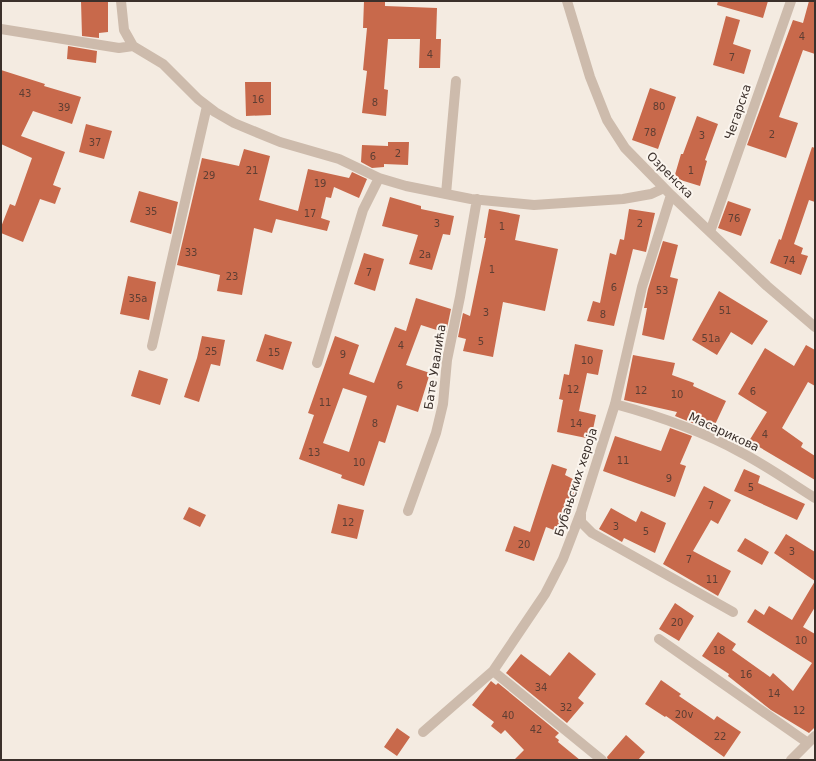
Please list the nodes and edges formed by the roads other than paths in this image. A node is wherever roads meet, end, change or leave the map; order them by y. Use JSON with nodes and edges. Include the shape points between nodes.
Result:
{"nodes":[{"id":1,"x":121,"y":1,"type":"edge"},
{"id":2,"x":567,"y":1,"type":"edge"},
{"id":3,"x":791,"y":1,"type":"edge"},
{"id":4,"x":3,"y":31,"type":"edge"},
{"id":5,"x":133,"y":46,"type":"junction"},
{"id":6,"x":456,"y":80,"type":"dead end"},
{"id":7,"x":207,"y":106,"type":"junction"},
{"id":8,"x":379,"y":178,"type":"junction"},
{"id":9,"x":668,"y":192,"type":"junction"},
{"id":10,"x":446,"y":194,"type":"junction"},
{"id":11,"x":477,"y":199,"type":"junction"},
{"id":12,"x":710,"y":232,"type":"junction"},
{"id":13,"x":815,"y":327,"type":"edge"},
{"id":14,"x":152,"y":346,"type":"dead end"},
{"id":15,"x":317,"y":364,"type":"dead end"},
{"id":16,"x":615,"y":404,"type":"junction"},
{"id":17,"x":815,"y":498,"type":"edge"},
{"id":18,"x":408,"y":511,"type":"dead end"},
{"id":19,"x":581,"y":512,"type":"junction"},
{"id":20,"x":733,"y":612,"type":"dead end"},
{"id":21,"x":659,"y":639,"type":"dead end"},
{"id":22,"x":493,"y":670,"type":"junction"},
{"id":23,"x":423,"y":732,"type":"dead end"},
{"id":24,"x":812,"y":740,"type":"edge"},
{"id":25,"x":602,"y":760,"type":"edge"},
{"id":26,"x":791,"y":760,"type":"edge"}],
"edges":[{"from":1,"to":5,"type":"street","via":[[124,30]]},
{"from":2,"to":9,"type":"street","name":"Озренска","via":[[592,82],[607,120],[625,148]]},
{"from":3,"to":12,"type":"street","name":"Чегарска"},
{"from":4,"to":5,"type":"street","via":[[119,48]]},
{"from":5,"to":7,"type":"street","via":[[163,64]]},
{"from":6,"to":10,"type":"street"},
{"from":7,"to":8,"type":"street","via":[[254,133],[339,159]]},
{"from":7,"to":14,"type":"street"},
{"from":8,"to":10,"type":"street"},
{"from":8,"to":15,"type":"street","via":[[363,210]]},
{"from":9,"to":11,"type":"street","via":[[563,204],[534,205]]},
{"from":9,"to":12,"type":"street","name":"Озренска"},
{"from":9,"to":16,"type":"street","name":"Бубањских хероја","via":[[642,287]]},
{"from":10,"to":11,"type":"street"},
{"from":11,"to":18,"type":"street","name":"Бате Увалића","via":[[447,360],[443,404],[436,433]]},
{"from":12,"to":13,"type":"street","name":"Озренска"},
{"from":16,"to":17,"type":"street","name":"Масарикова","via":[[705,435],[743,453]]},
{"from":16,"to":19,"type":"street","name":"Бубањских хероја"},
{"from":19,"to":20,"type":"street","via":[[581,522],[592,533]]},
{"from":19,"to":22,"type":"street","name":"Бубањских хероја","via":[[563,559],[545,594]]},
{"from":21,"to":24,"type":"street"},
{"from":22,"to":23,"type":"street","name":"Бубањских хероја"},
{"from":22,"to":25,"type":"street"},
{"from":24,"to":26,"type":"street"}]}
